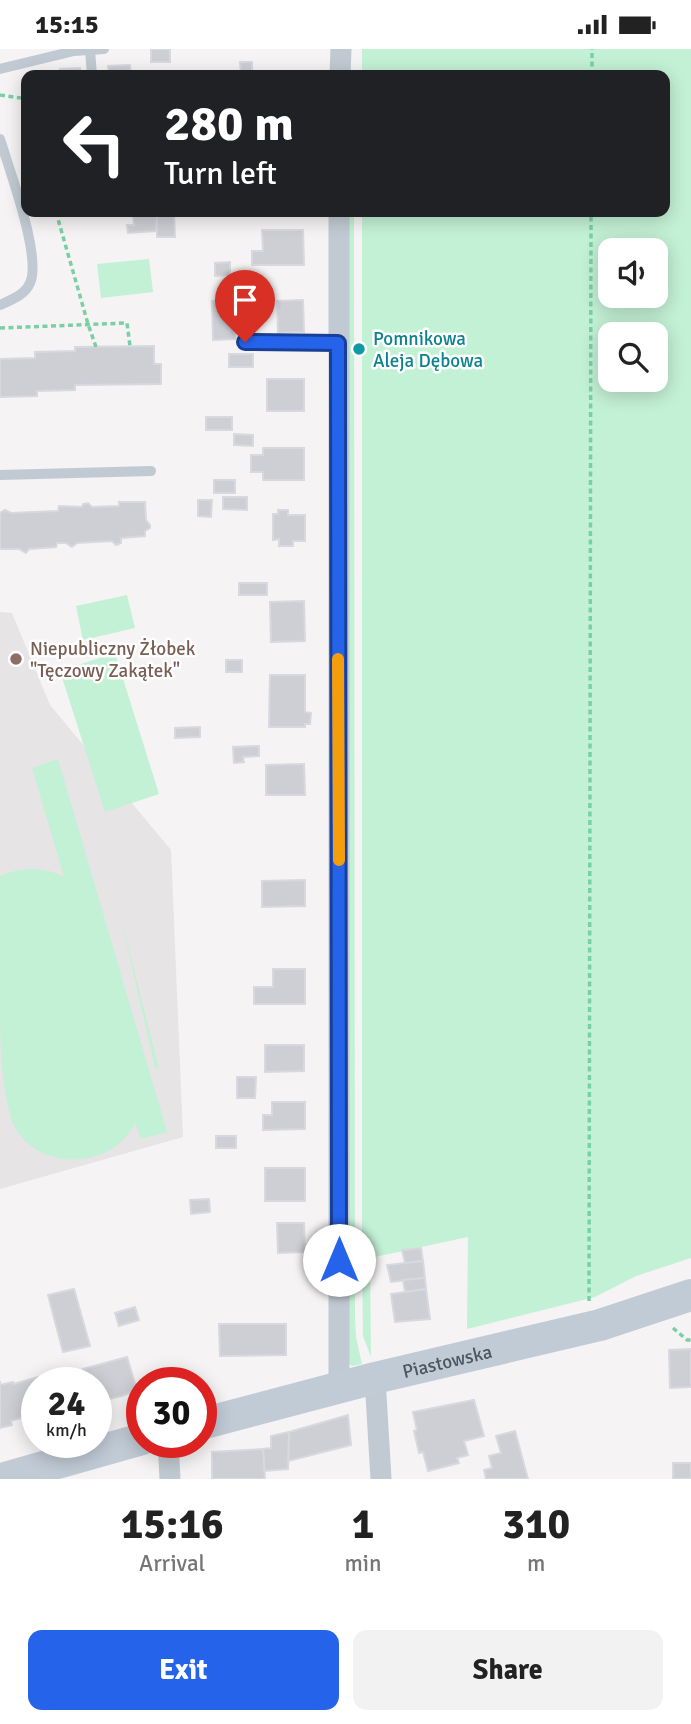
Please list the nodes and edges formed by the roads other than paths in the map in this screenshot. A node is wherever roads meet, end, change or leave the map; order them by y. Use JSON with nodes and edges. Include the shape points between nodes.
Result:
{"nodes":[{"id":1,"x":104,"y":49,"type":"edge"},
{"id":2,"x":341,"y":49,"type":"edge"},
{"id":3,"x":90,"y":50,"type":"edge"},
{"id":4,"x":0,"y":69,"type":"edge"},
{"id":5,"x":92,"y":70,"type":"edge"},
{"id":6,"x":340,"y":70,"type":"edge"},
{"id":7,"x":0,"y":139,"type":"edge"},
{"id":8,"x":21,"y":211,"type":"edge"},
{"id":9,"x":23,"y":217,"type":"edge"},
{"id":10,"x":339,"y":217,"type":"edge"},
{"id":11,"x":0,"y":305,"type":"edge"},
{"id":12,"x":245,"y":342,"type":"dead end"},
{"id":13,"x":338,"y":343,"type":"junction"},
{"id":14,"x":151,"y":471,"type":"dead end"},
{"id":15,"x":0,"y":475,"type":"edge"},
{"id":16,"x":691,"y":1295,"type":"edge"},
{"id":17,"x":375,"y":1378,"type":"junction"},
{"id":18,"x":339,"y":1387,"type":"junction"},
{"id":19,"x":217,"y":1420,"type":"edge"},
{"id":20,"x":126,"y":1444,"type":"edge"},
{"id":21,"x":168,"y":1458,"type":"edge"},
{"id":22,"x":1,"y":1479,"type":"edge"},
{"id":23,"x":170,"y":1479,"type":"edge"},
{"id":24,"x":381,"y":1479,"type":"edge"}],
"edges":[{"from":1,"to":3,"type":"lane"},
{"from":2,"to":6,"type":"street"},
{"from":3,"to":4,"type":"lane"},
{"from":3,"to":5,"type":"lane"},
{"from":7,"to":8,"type":"lane"},
{"from":9,"to":11,"type":"lane","via":[[31,245],[30,284],[17,298]]},
{"from":10,"to":13,"type":"street"},
{"from":12,"to":13,"type":"lane"},
{"from":13,"to":18,"type":"street"},
{"from":14,"to":15,"type":"lane"},
{"from":16,"to":17,"type":"street","name":"Piastowska","via":[[600,1325]]},
{"from":17,"to":18,"type":"street","name":"Piastowska"},
{"from":17,"to":24,"type":"street"},
{"from":18,"to":19,"type":"street","name":"Piastowska"},
{"from":20,"to":22,"type":"street"},
{"from":21,"to":23,"type":"street"}]}
